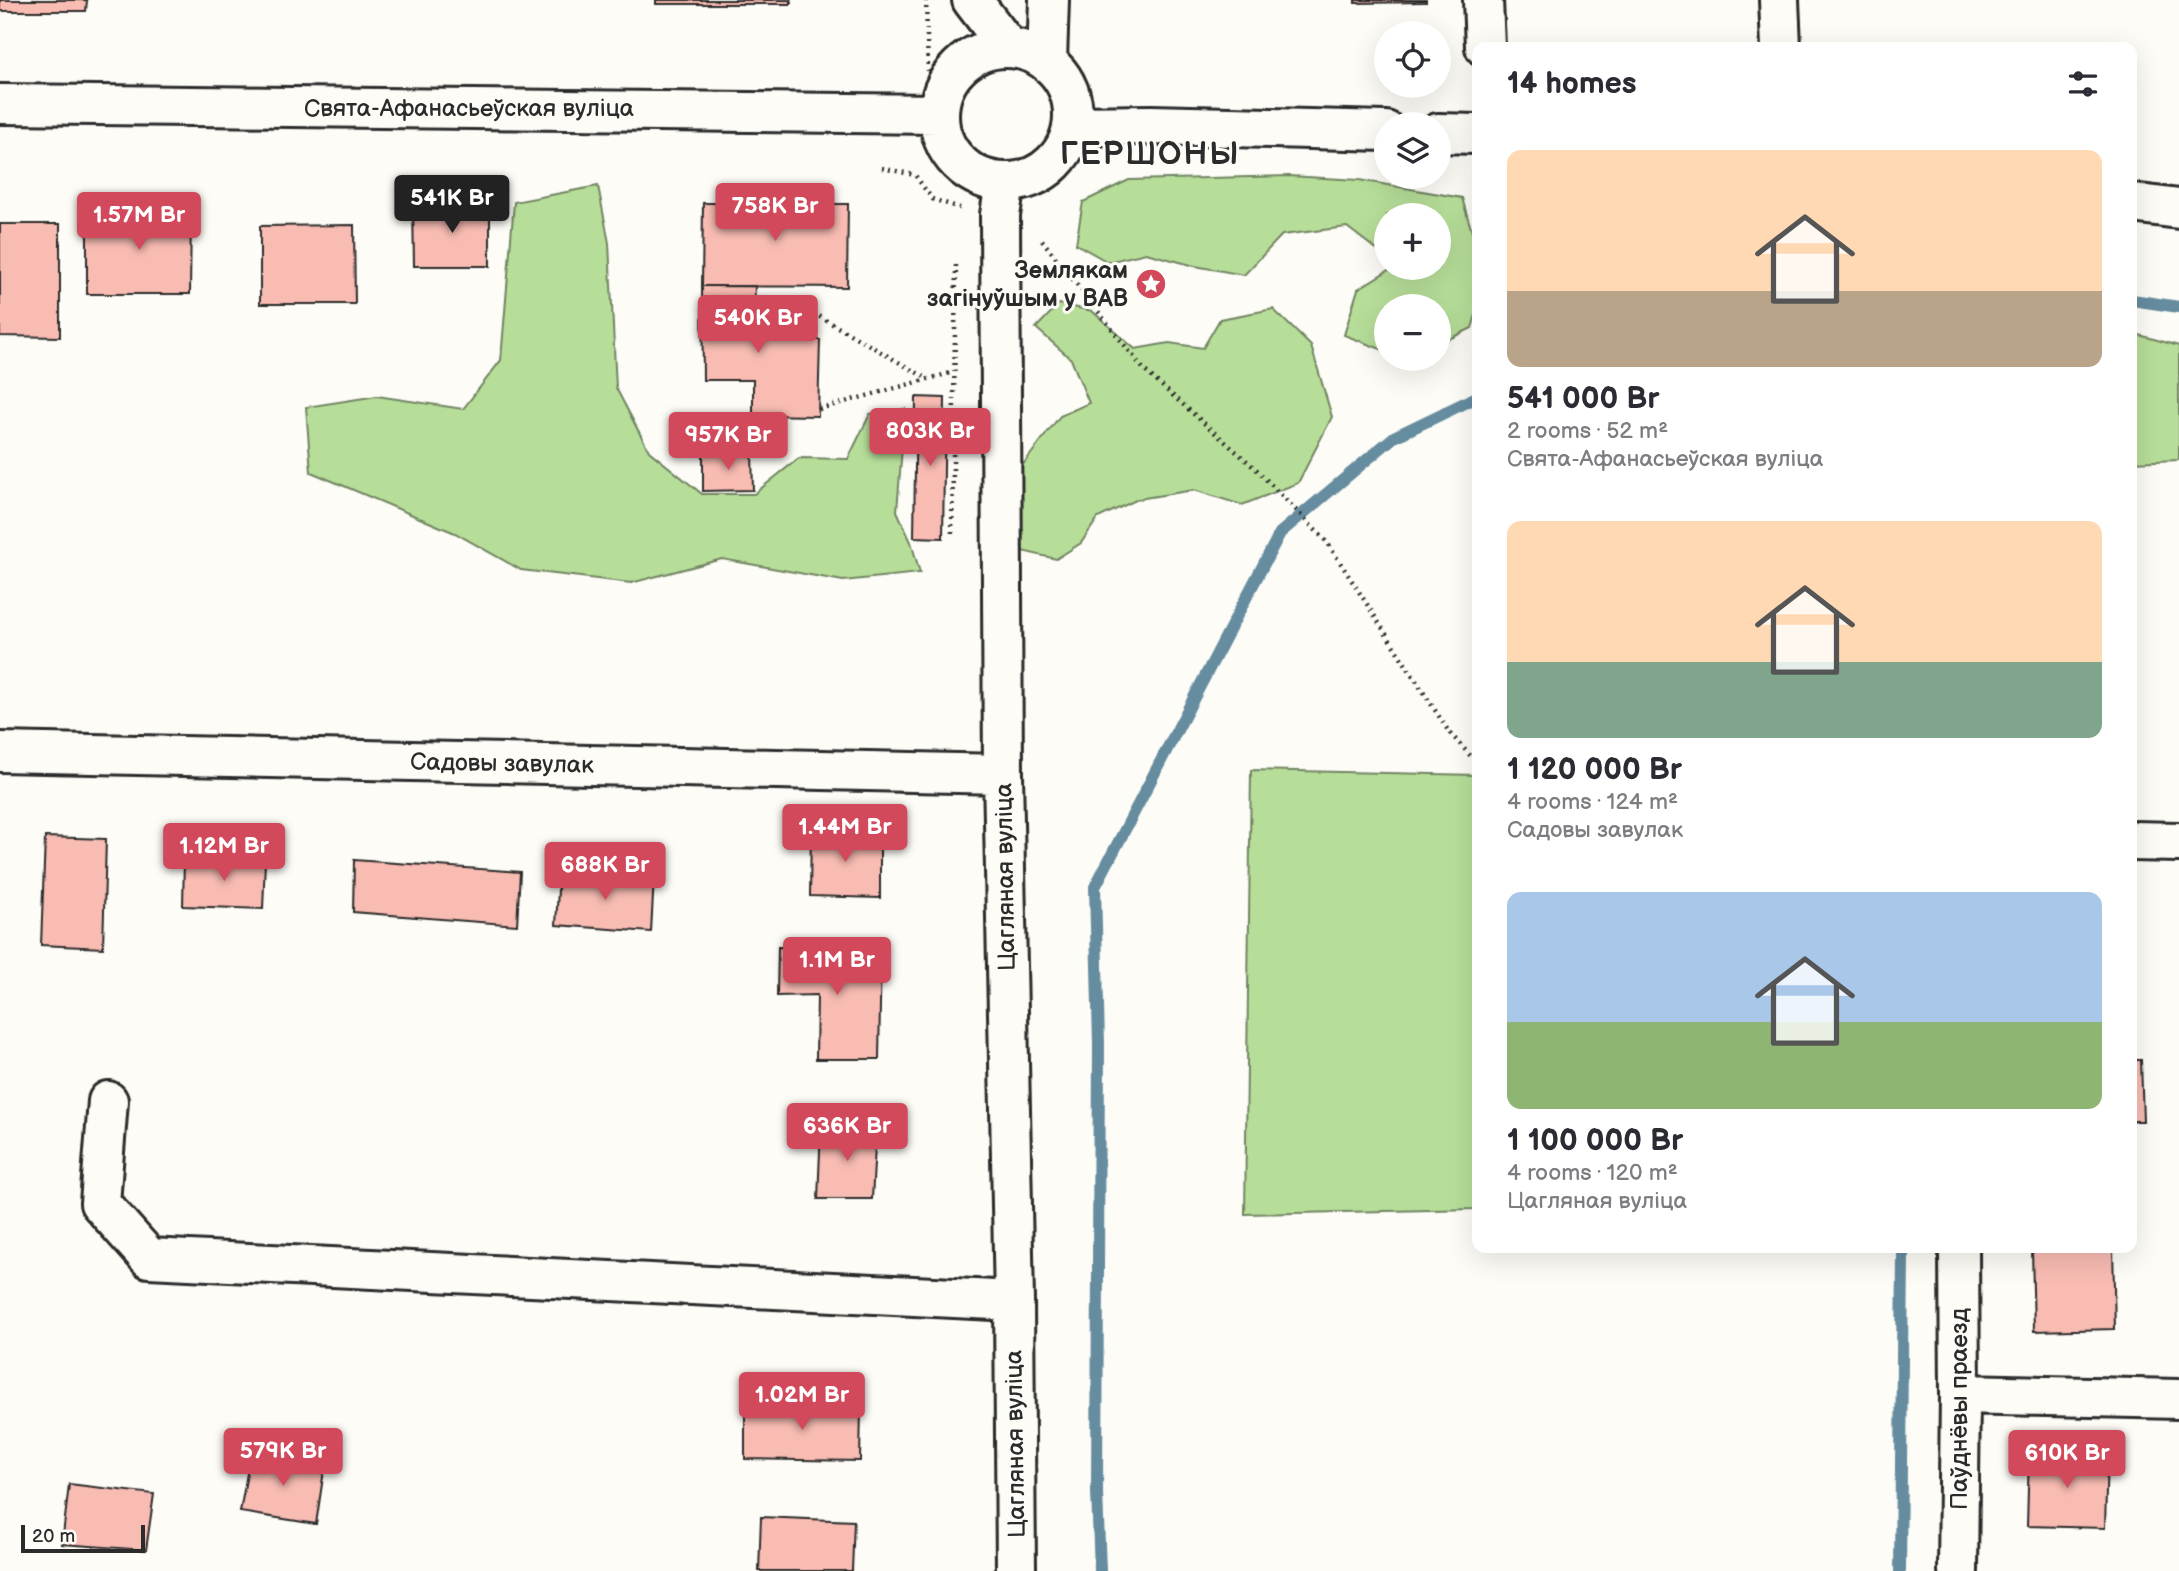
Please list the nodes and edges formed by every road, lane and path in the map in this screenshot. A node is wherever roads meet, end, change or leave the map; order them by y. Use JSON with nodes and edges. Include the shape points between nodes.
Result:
{"nodes":[{"id":1,"x":926,"y":0,"type":"edge"},
{"id":2,"x":972,"y":0,"type":"edge"},
{"id":3,"x":1049,"y":0,"type":"edge"},
{"id":4,"x":1483,"y":0,"type":"edge"},
{"id":5,"x":1779,"y":0,"type":"edge"},
{"id":6,"x":1485,"y":42,"type":"edge"},
{"id":7,"x":1781,"y":42,"type":"edge"},
{"id":8,"x":1008,"y":47,"type":"junction"},
{"id":9,"x":1047,"y":61,"type":"junction"},
{"id":10,"x":917,"y":73,"type":"dead end"},
{"id":11,"x":0,"y":104,"type":"edge"},
{"id":12,"x":939,"y":114,"type":"junction"},
{"id":13,"x":1073,"y":125,"type":"junction"},
{"id":14,"x":1374,"y":131,"type":"edge"},
{"id":15,"x":1451,"y":133,"type":"edge"},
{"id":16,"x":1472,"y":134,"type":"edge"},
{"id":17,"x":882,"y":168,"type":"dead end"},
{"id":18,"x":1002,"y":199,"type":"junction"},
{"id":19,"x":2137,"y":204,"type":"edge"},
{"id":20,"x":957,"y":207,"type":"junction"},
{"id":21,"x":2179,"y":209,"type":"edge"},
{"id":22,"x":957,"y":221,"type":"dead end"},
{"id":23,"x":956,"y":262,"type":"dead end"},
{"id":24,"x":789,"y":299,"type":"dead end"},
{"id":25,"x":954,"y":372,"type":"junction"},
{"id":26,"x":928,"y":379,"type":"junction"},
{"id":27,"x":819,"y":409,"type":"dead end"},
{"id":28,"x":952,"y":533,"type":"dead end"},
{"id":29,"x":0,"y":752,"type":"edge"},
{"id":30,"x":1472,"y":757,"type":"edge"},
{"id":31,"x":1003,"y":774,"type":"junction"},
{"id":32,"x":2137,"y":841,"type":"edge"},
{"id":33,"x":2179,"y":842,"type":"edge"},
{"id":34,"x":108,"y":1101,"type":"dead end"},
{"id":35,"x":1959,"y":1253,"type":"edge"},
{"id":36,"x":1014,"y":1301,"type":"junction"},
{"id":37,"x":1960,"y":1394,"type":"junction"},
{"id":38,"x":2179,"y":1399,"type":"edge"},
{"id":39,"x":1017,"y":1571,"type":"edge"},
{"id":40,"x":1958,"y":1571,"type":"edge"}],
"edges":[{"from":1,"to":10,"type":"path","via":[[929,71]]},
{"from":2,"to":8,"type":"street"},
{"from":3,"to":9,"type":"street"},
{"from":4,"to":6,"type":"street"},
{"from":5,"to":7,"type":"street"},
{"from":8,"to":9,"type":"street"},
{"from":8,"to":12,"type":"street","via":[[968,59],[943,92]]},
{"from":9,"to":13,"type":"street","via":[[1062,76],[1071,95]]},
{"from":11,"to":12,"type":"street","name":"Свята-Афанасьеўская вуліца"},
{"from":12,"to":18,"type":"street","via":[[951,154]]},
{"from":13,"to":14,"type":"street"},
{"from":13,"to":18,"type":"street","via":[[1060,156]]},
{"from":15,"to":16,"type":"street"},
{"from":17,"to":20,"type":"path","via":[[915,175],[932,200]]},
{"from":18,"to":20,"type":"path"},
{"from":18,"to":30,"type":"path","via":[[1039,236],[1145,371],[1257,470],[1327,542],[1449,732]]},
{"from":18,"to":31,"type":"street","name":"Цагляная вуліца"},
{"from":19,"to":21,"type":"street"},
{"from":20,"to":22,"type":"path"},
{"from":23,"to":25,"type":"path"},
{"from":24,"to":26,"type":"path"},
{"from":25,"to":26,"type":"path"},
{"from":25,"to":28,"type":"path"},
{"from":26,"to":27,"type":"path"},
{"from":29,"to":31,"type":"street","name":"Садовы завулак"},
{"from":31,"to":36,"type":"street","name":"Цагляная вуліца"},
{"from":32,"to":33,"type":"street"},
{"from":34,"to":36,"type":"street","via":[[100,1203],[149,1258]]},
{"from":35,"to":37,"type":"street","name":"Паўднёвы праезд"},
{"from":36,"to":39,"type":"street","name":"Цагляная вуліца"},
{"from":37,"to":38,"type":"street"},
{"from":37,"to":40,"type":"street","name":"Паўднёвы праезд"}]}
